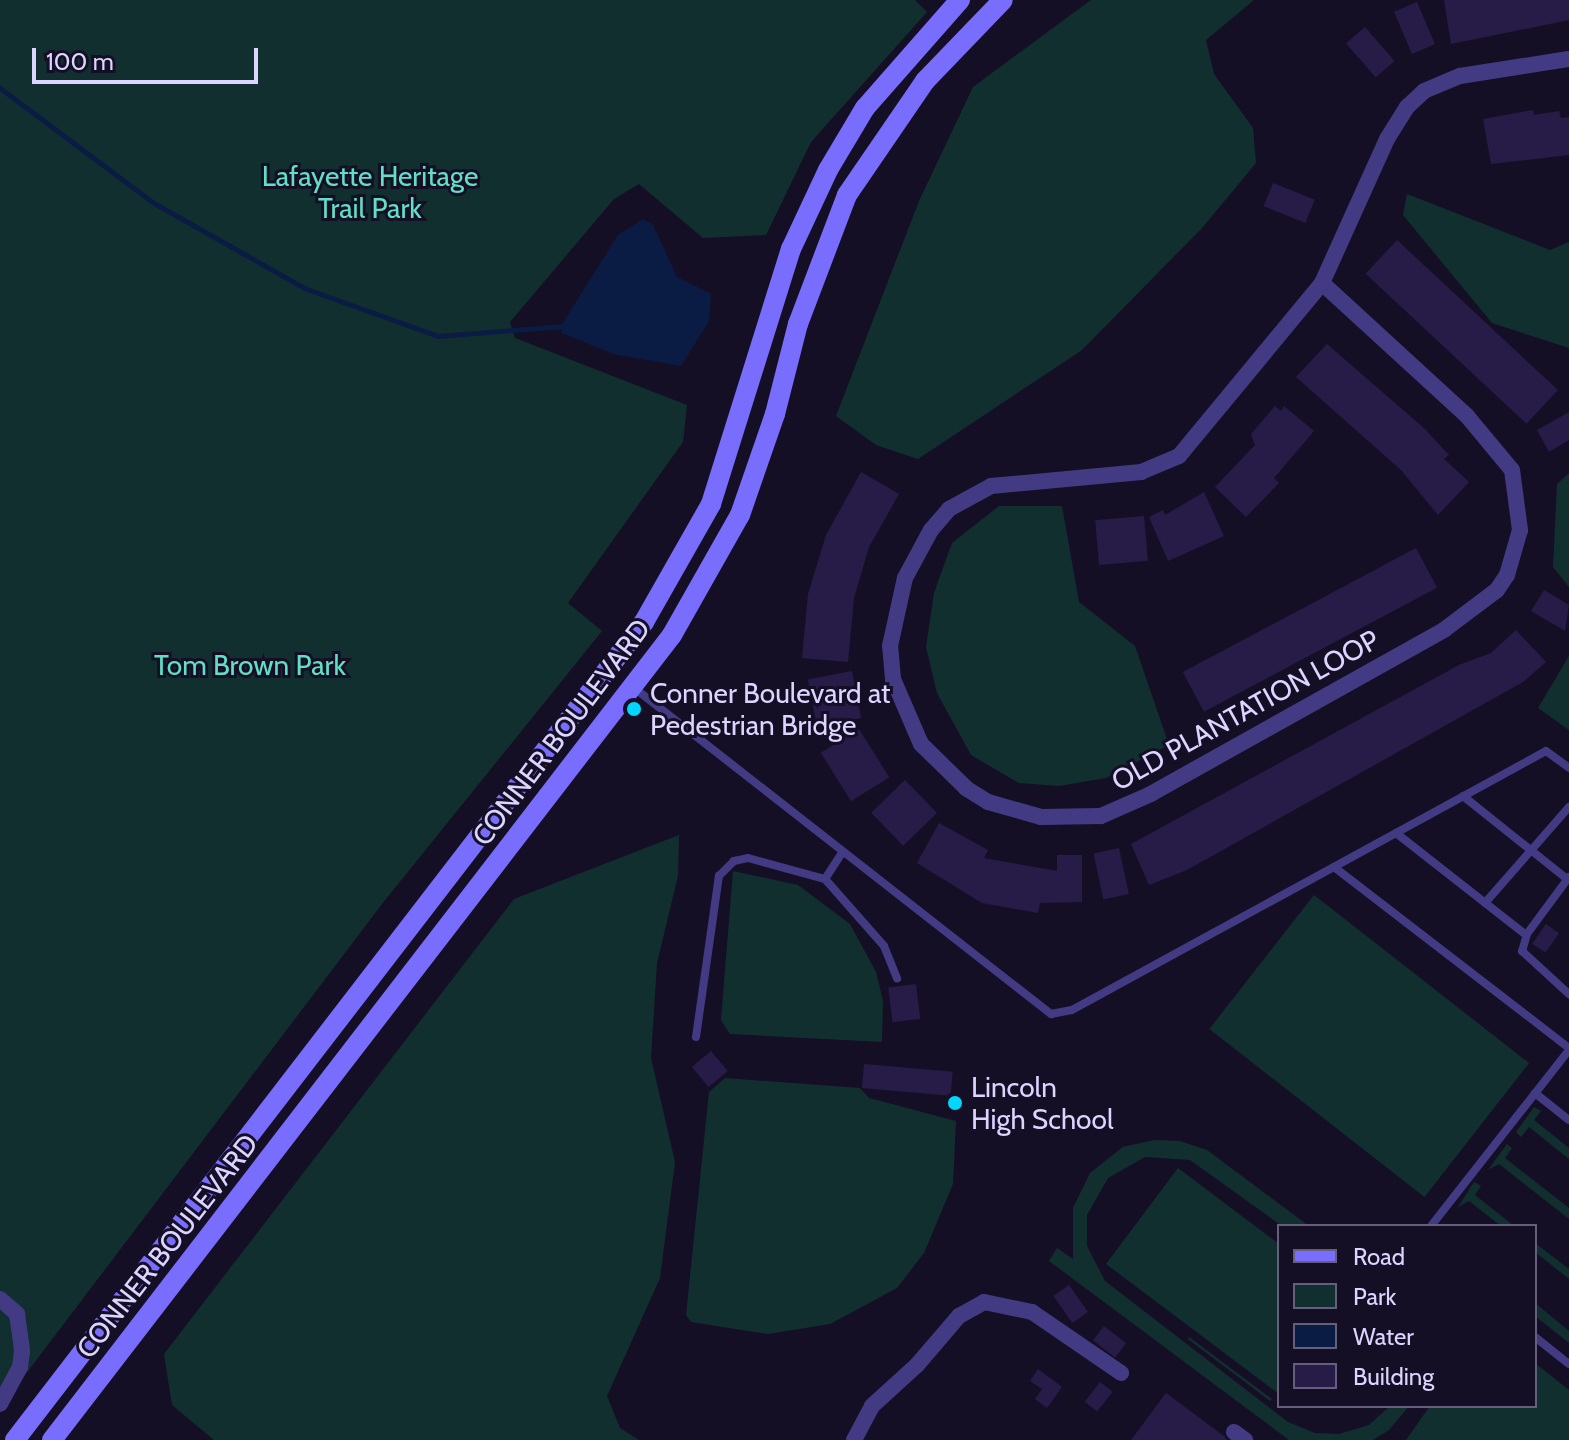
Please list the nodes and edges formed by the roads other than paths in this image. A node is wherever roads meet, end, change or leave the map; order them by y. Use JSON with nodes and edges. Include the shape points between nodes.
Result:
{"nodes":[{"id":1,"x":960,"y":0,"type":"edge"},
{"id":2,"x":1003,"y":0,"type":"edge"},
{"id":3,"x":1569,"y":59,"type":"edge"},
{"id":4,"x":1322,"y":283,"type":"junction"},
{"id":5,"x":608,"y":669,"type":"junction"},
{"id":6,"x":633,"y":687,"type":"junction"},
{"id":7,"x":1569,"y":768,"type":"edge"},
{"id":8,"x":1463,"y":796,"type":"junction"},
{"id":9,"x":1569,"y":807,"type":"edge"},
{"id":10,"x":1396,"y":833,"type":"junction"},
{"id":11,"x":1531,"y":850,"type":"junction"},
{"id":12,"x":842,"y":853,"type":"junction"},
{"id":13,"x":1334,"y":867,"type":"junction"},
{"id":14,"x":1568,"y":878,"type":"edge"},
{"id":15,"x":825,"y":879,"type":"junction"},
{"id":16,"x":1485,"y":903,"type":"junction"},
{"id":17,"x":1526,"y":935,"type":"junction"},
{"id":18,"x":897,"y":979,"type":"dead end"},
{"id":19,"x":1569,"y":994,"type":"edge"},
{"id":20,"x":696,"y":1037,"type":"dead end"},
{"id":21,"x":1569,"y":1049,"type":"edge"},
{"id":22,"x":1535,"y":1093,"type":"junction"},
{"id":23,"x":1569,"y":1120,"type":"edge"},
{"id":24,"x":1433,"y":1224,"type":"edge"},
{"id":25,"x":0,"y":1299,"type":"edge"},
{"id":26,"x":1537,"y":1339,"type":"edge"},
{"id":27,"x":1569,"y":1364,"type":"edge"},
{"id":28,"x":1121,"y":1373,"type":"dead end"},
{"id":29,"x":0,"y":1404,"type":"edge"},
{"id":30,"x":15,"y":1440,"type":"edge"},
{"id":31,"x":52,"y":1440,"type":"edge"},
{"id":32,"x":854,"y":1440,"type":"edge"}],
"edges":[{"from":1,"to":5,"type":"main road","name":"CONNER BOULEVARD","via":[[874,96],[828,170],[791,249],[711,504],[683,560]]},
{"from":2,"to":6,"type":"main road","name":"CONNER BOULEVARD","via":[[925,81],[847,195],[802,309],[775,414],[740,515],[698,594]]},
{"from":3,"to":4,"type":"street","name":"OLD PLANTATION LOOP","via":[[1460,76],[1416,99],[1395,123]]},
{"from":4,"to":4,"type":"street","name":"OLD PLANTATION LOOP","via":[[1467,416],[1512,470],[1520,530],[1497,590],[1444,630],[1151,794],[1101,816],[1041,817],[1000,806],[966,788],[921,744],[893,679],[890,646],[905,578],[931,530],[970,494],[1001,483],[1141,472],[1179,456]]},
{"from":5,"to":6,"type":"main road"},
{"from":5,"to":30,"type":"main road","name":"CONNER BOULEVARD"},
{"from":6,"to":12,"type":"lane"},
{"from":6,"to":31,"type":"main road","name":"CONNER BOULEVARD"},
{"from":7,"to":8,"type":"lane","via":[[1546,751]]},
{"from":8,"to":10,"type":"lane"},
{"from":8,"to":11,"type":"lane"},
{"from":9,"to":11,"type":"lane"},
{"from":10,"to":13,"type":"lane"},
{"from":10,"to":16,"type":"lane"},
{"from":11,"to":14,"type":"lane"},
{"from":11,"to":16,"type":"lane"},
{"from":12,"to":13,"type":"lane","via":[[1051,1014],[1075,1009]]},
{"from":12,"to":15,"type":"lane"},
{"from":13,"to":21,"type":"lane"},
{"from":14,"to":17,"type":"lane"},
{"from":15,"to":18,"type":"lane","via":[[884,946]]},
{"from":15,"to":20,"type":"lane","via":[[748,858],[734,861],[719,876]]},
{"from":16,"to":17,"type":"lane"},
{"from":17,"to":19,"type":"lane","via":[[1524,957]]},
{"from":21,"to":22,"type":"lane"},
{"from":22,"to":23,"type":"lane"},
{"from":22,"to":24,"type":"lane"},
{"from":25,"to":29,"type":"street","via":[[17,1314],[22,1343],[20,1367]]},
{"from":26,"to":27,"type":"lane"},
{"from":28,"to":32,"type":"street","via":[[1032,1312],[984,1302],[959,1316],[872,1406]]}]}
